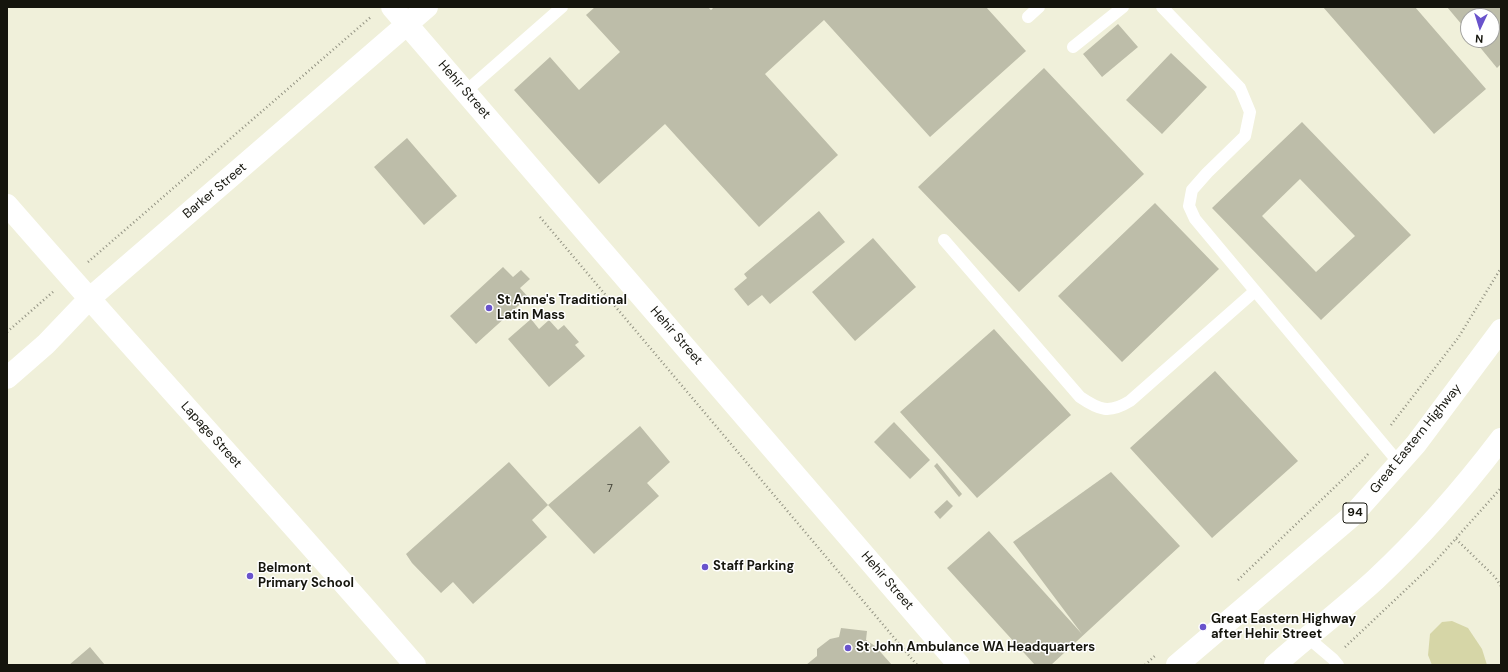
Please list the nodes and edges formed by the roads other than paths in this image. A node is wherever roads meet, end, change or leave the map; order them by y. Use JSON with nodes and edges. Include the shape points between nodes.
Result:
{"nodes":[{"id":1,"x":427,"y":7,"type":"edge"},
{"id":2,"x":562,"y":7,"type":"edge"},
{"id":3,"x":1040,"y":7,"type":"edge"},
{"id":4,"x":1123,"y":7,"type":"edge"},
{"id":5,"x":1162,"y":7,"type":"edge"},
{"id":6,"x":384,"y":9,"type":"edge"},
{"id":7,"x":1028,"y":17,"type":"dead end"},
{"id":8,"x":408,"y":25,"type":"junction"},
{"id":9,"x":1073,"y":47,"type":"dead end"},
{"id":10,"x":465,"y":92,"type":"junction"},
{"id":11,"x":7,"y":205,"type":"edge"},
{"id":12,"x":944,"y":240,"type":"dead end"},
{"id":13,"x":1255,"y":291,"type":"junction"},
{"id":14,"x":89,"y":299,"type":"junction"},
{"id":15,"x":1501,"y":330,"type":"edge"},
{"id":16,"x":7,"y":378,"type":"edge"},
{"id":17,"x":1501,"y":439,"type":"edge"},
{"id":18,"x":1399,"y":463,"type":"junction"},
{"id":19,"x":1307,"y":637,"type":"junction"},
{"id":20,"x":1335,"y":662,"type":"edge"},
{"id":21,"x":415,"y":665,"type":"edge"},
{"id":22,"x":960,"y":665,"type":"edge"},
{"id":23,"x":1177,"y":665,"type":"edge"},
{"id":24,"x":1275,"y":665,"type":"edge"}],
"edges":[{"from":1,"to":8,"type":"main road","name":"Barker Street"},
{"from":2,"to":10,"type":"lane"},
{"from":3,"to":7,"type":"lane"},
{"from":4,"to":9,"type":"lane"},
{"from":5,"to":13,"type":"lane","via":[[1240,88],[1250,112],[1245,136],[1192,190],[1189,206],[1195,219]]},
{"from":6,"to":8,"type":"main road","name":"Hehir Street"},
{"from":8,"to":10,"type":"main road","name":"Hehir Street"},
{"from":8,"to":14,"type":"main road","name":"Barker Street"},
{"from":10,"to":22,"type":"main road","name":"Hehir Street"},
{"from":11,"to":14,"type":"main road","name":"Lapage Street"},
{"from":12,"to":13,"type":"lane","via":[[1080,397],[1104,409],[1118,408],[1130,401]]},
{"from":13,"to":18,"type":"lane"},
{"from":14,"to":16,"type":"main road","name":"Barker Street","via":[[46,344]]},
{"from":14,"to":21,"type":"main road","name":"Lapage Street"},
{"from":15,"to":18,"type":"main road","name":"Great Eastern Highway","number":"94"},
{"from":17,"to":19,"type":"main road","via":[[1430,524],[1375,580]]},
{"from":18,"to":23,"type":"main road","name":"Great Eastern Highway","number":"94","via":[[1352,516]]},
{"from":19,"to":20,"type":"lane"},
{"from":19,"to":24,"type":"main road"}]}
